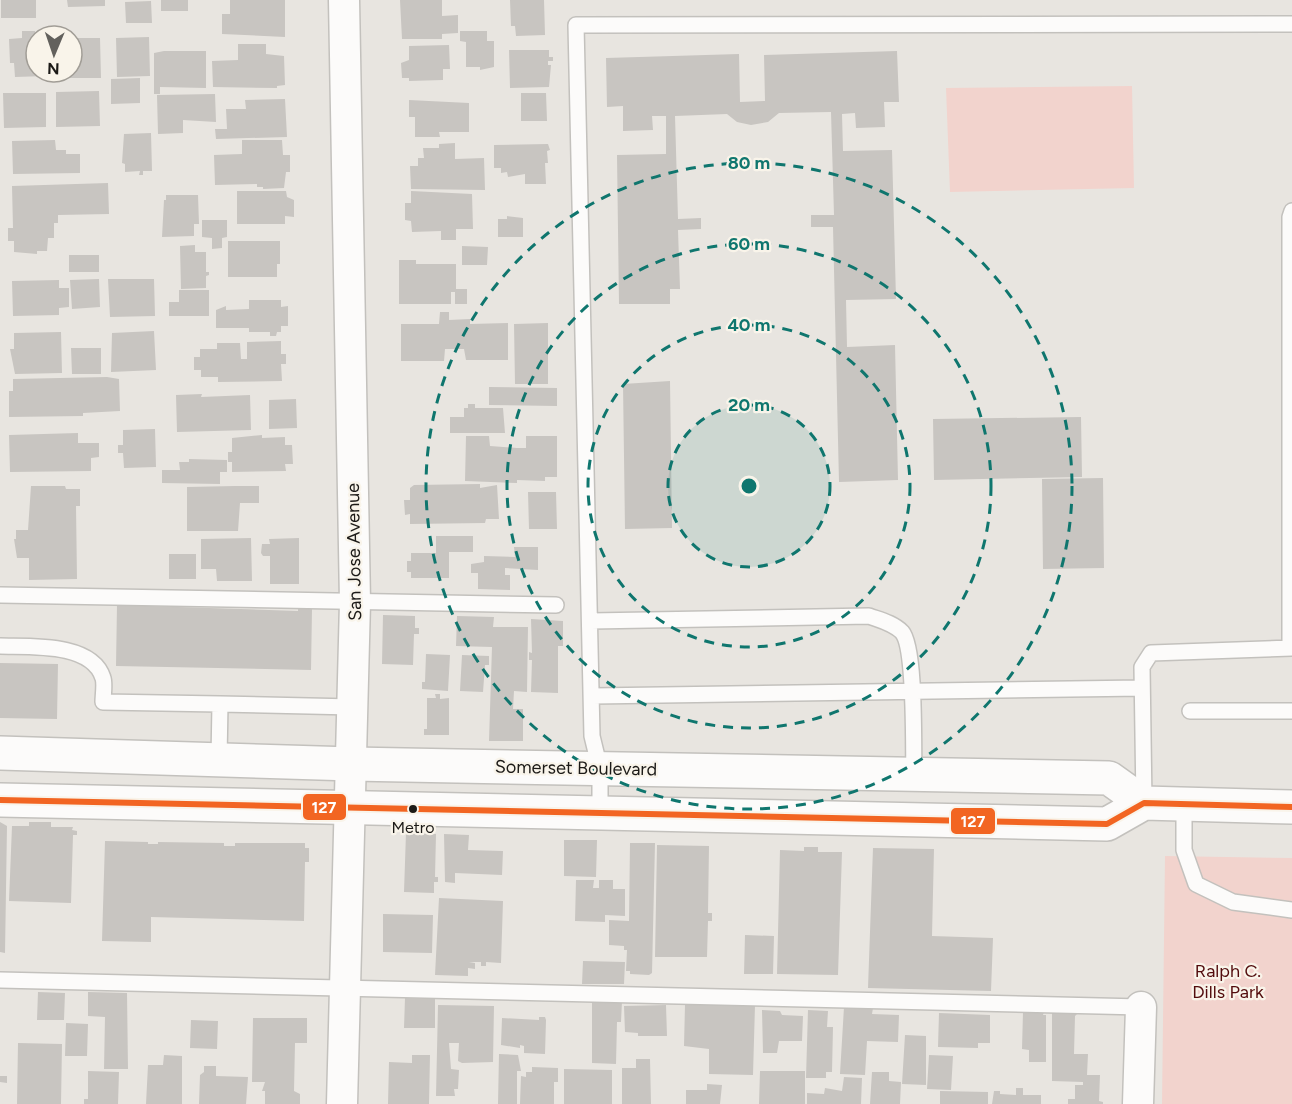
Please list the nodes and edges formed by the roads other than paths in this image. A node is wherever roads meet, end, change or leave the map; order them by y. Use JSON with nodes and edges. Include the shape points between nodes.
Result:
{"nodes":[{"id":1,"x":344,"y":0,"type":"edge"},
{"id":2,"x":1292,"y":24,"type":"edge"},
{"id":3,"x":1292,"y":211,"type":"edge"},
{"id":4,"x":0,"y":595,"type":"edge"},
{"id":5,"x":355,"y":602,"type":"junction"},
{"id":6,"x":556,"y":605,"type":"dead end"},
{"id":7,"x":591,"y":621,"type":"junction"},
{"id":8,"x":0,"y":646,"type":"edge"},
{"id":9,"x":1291,"y":648,"type":"edge"},
{"id":10,"x":1142,"y":688,"type":"junction"},
{"id":11,"x":911,"y":690,"type":"junction"},
{"id":12,"x":593,"y":696,"type":"junction"},
{"id":13,"x":220,"y":704,"type":"junction"},
{"id":14,"x":353,"y":707,"type":"junction"},
{"id":15,"x":1190,"y":711,"type":"dead end"},
{"id":16,"x":1292,"y":711,"type":"edge"},
{"id":17,"x":0,"y":753,"type":"edge"},
{"id":18,"x":219,"y":759,"type":"junction"},
{"id":19,"x":352,"y":764,"type":"junction"},
{"id":20,"x":600,"y":769,"type":"junction"},
{"id":21,"x":914,"y":775,"type":"junction"},
{"id":22,"x":0,"y":800,"type":"edge"},
{"id":23,"x":1144,"y":803,"type":"junction"},
{"id":24,"x":1184,"y":804,"type":"junction"},
{"id":25,"x":351,"y":807,"type":"junction"},
{"id":26,"x":1292,"y":807,"type":"edge"},
{"id":27,"x":600,"y":813,"type":"junction"},
{"id":28,"x":1292,"y":910,"type":"edge"},
{"id":29,"x":0,"y":980,"type":"edge"},
{"id":30,"x":346,"y":988,"type":"junction"},
{"id":31,"x":1141,"y":1007,"type":"joint"},
{"id":32,"x":342,"y":1104,"type":"edge"},
{"id":33,"x":1138,"y":1104,"type":"edge"}],
"edges":[{"from":1,"to":5,"type":"street","name":"San Jose Avenue"},
{"from":2,"to":7,"type":"lane","via":[[576,25]]},
{"from":3,"to":9,"type":"lane"},
{"from":4,"to":5,"type":"lane"},
{"from":5,"to":6,"type":"lane"},
{"from":5,"to":14,"type":"street","name":"San Jose Avenue"},
{"from":7,"to":11,"type":"lane","via":[[869,615],[903,634],[910,654]]},
{"from":7,"to":12,"type":"lane"},
{"from":8,"to":13,"type":"lane","via":[[71,650],[93,664],[103,677],[103,702]]},
{"from":9,"to":10,"type":"lane","via":[[1151,653],[1142,667]]},
{"from":10,"to":11,"type":"lane"},
{"from":10,"to":23,"type":"lane"},
{"from":11,"to":12,"type":"lane"},
{"from":11,"to":21,"type":"lane"},
{"from":12,"to":20,"type":"lane","via":[[592,736]]},
{"from":13,"to":14,"type":"lane"},
{"from":13,"to":18,"type":"lane"},
{"from":14,"to":19,"type":"street","name":"San Jose Avenue"},
{"from":15,"to":16,"type":"lane"},
{"from":17,"to":18,"type":"main road","name":"Somerset Boulevard"},
{"from":18,"to":19,"type":"main road","name":"Somerset Boulevard"},
{"from":19,"to":20,"type":"main road","name":"Somerset Boulevard"},
{"from":19,"to":25,"type":"street","name":"San Jose Avenue"},
{"from":20,"to":21,"type":"main road","name":"Somerset Boulevard"},
{"from":20,"to":27,"type":"lane"},
{"from":21,"to":23,"type":"main road","name":"Somerset Boulevard","via":[[1109,778]]},
{"from":22,"to":25,"type":"main road"},
{"from":23,"to":24,"type":"main road"},
{"from":23,"to":27,"type":"main road","via":[[1107,825]]},
{"from":24,"to":26,"type":"main road"},
{"from":24,"to":28,"type":"lane","via":[[1184,850],[1196,884],[1233,902]]},
{"from":25,"to":27,"type":"main road"},
{"from":25,"to":30,"type":"street","name":"San Jose Avenue"},
{"from":29,"to":30,"type":"lane"},
{"from":30,"to":31,"type":"lane"},
{"from":30,"to":32,"type":"street","name":"San Jose Avenue"},
{"from":31,"to":33,"type":"street"}]}
